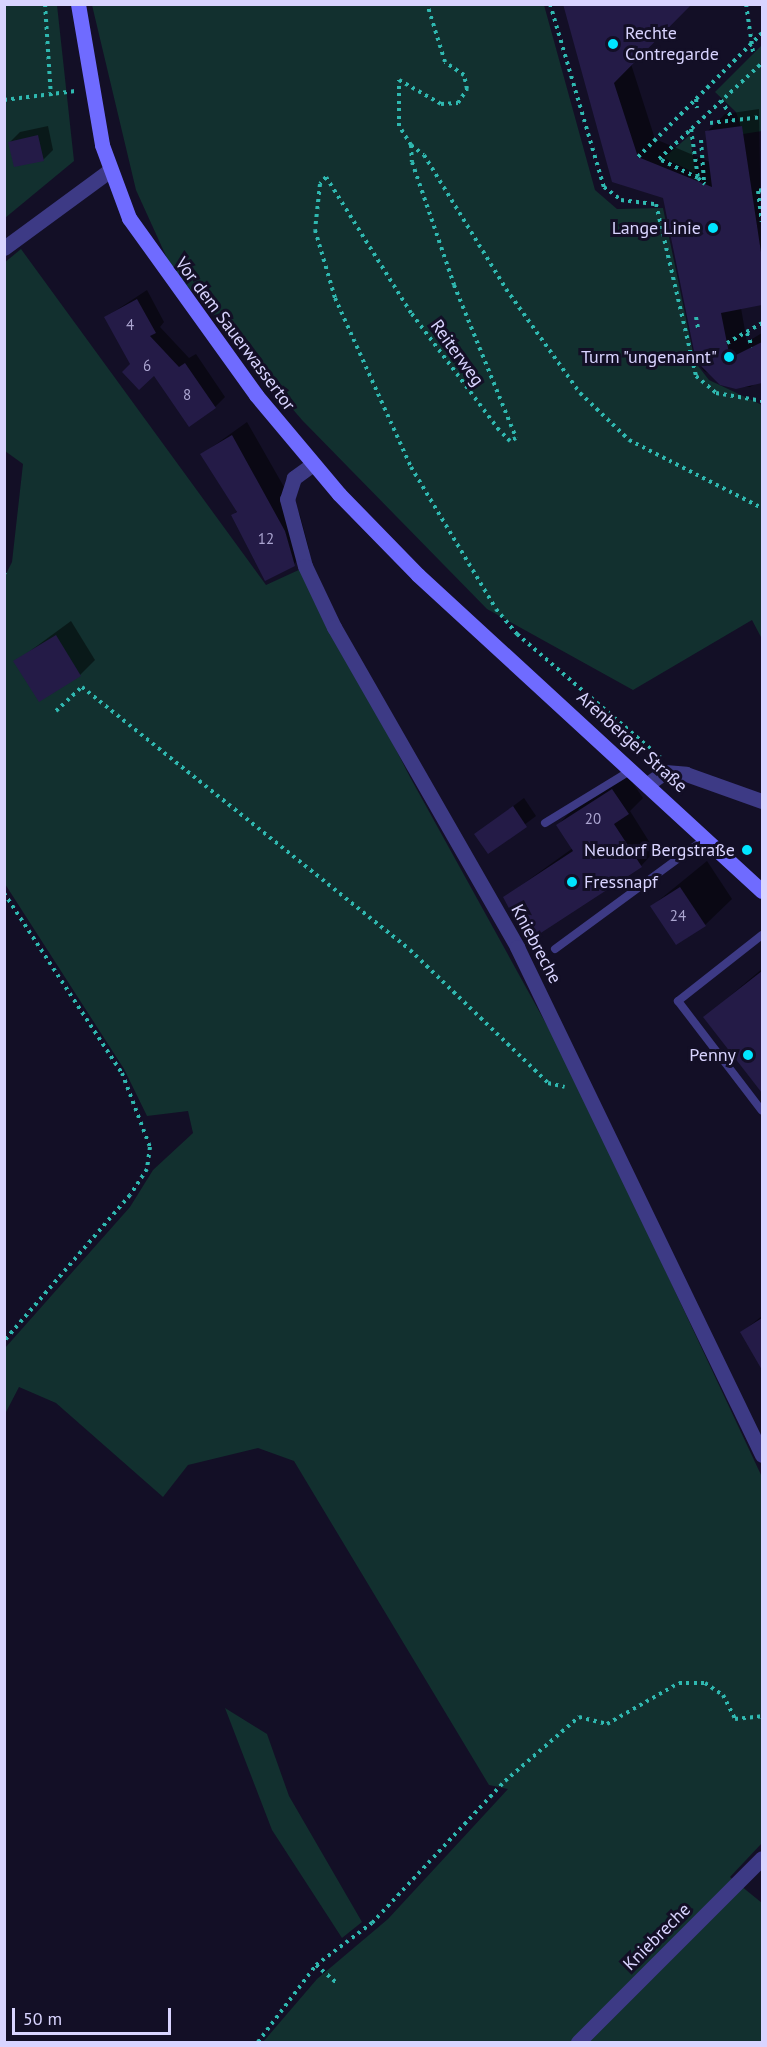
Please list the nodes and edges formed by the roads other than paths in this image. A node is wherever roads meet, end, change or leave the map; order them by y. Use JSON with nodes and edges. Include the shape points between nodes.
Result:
{"nodes":[{"id":1,"x":78,"y":4,"type":"edge"},
{"id":2,"x":110,"y":170,"type":"junction"},
{"id":3,"x":4,"y":248,"type":"edge"},
{"id":4,"x":313,"y":464,"type":"junction"},
{"id":5,"x":472,"y":625,"type":"joint"},
{"id":6,"x":633,"y":769,"type":"junction"},
{"id":7,"x":649,"y":783,"type":"junction"},
{"id":8,"x":762,"y":801,"type":"edge"},
{"id":9,"x":545,"y":823,"type":"dead end"},
{"id":10,"x":709,"y":836,"type":"junction"},
{"id":11,"x":762,"y":891,"type":"edge"},
{"id":12,"x":762,"y":935,"type":"edge"},
{"id":13,"x":555,"y":949,"type":"dead end"},
{"id":14,"x":762,"y":1111,"type":"edge"},
{"id":15,"x":762,"y":1455,"type":"edge"},
{"id":16,"x":762,"y":1858,"type":"edge"},
{"id":17,"x":578,"y":2043,"type":"edge"}],
"edges":[{"from":1,"to":2,"type":"main road","name":"Vor dem Sauerwassertor","via":[[90,85]]},
{"from":2,"to":3,"type":"street"},
{"from":2,"to":4,"type":"main road","name":"Vor dem Sauerwassertor","via":[[129,218],[158,264]]},
{"from":4,"to":5,"type":"main road","name":"Vor dem Sauerwassertor"},
{"from":4,"to":15,"type":"street","name":"Kniebreche","via":[[294,478],[287,499],[305,566],[334,627],[517,946]]},
{"from":5,"to":6,"type":"main road","name":"Arenberger Straße"},
{"from":6,"to":7,"type":"main road","name":"Arenberger Straße"},
{"from":6,"to":9,"type":"lane"},
{"from":7,"to":8,"type":"street","via":[[675,772]]},
{"from":7,"to":10,"type":"main road","name":"Arenberger Straße"},
{"from":10,"to":11,"type":"main road","name":"Arenberger Straße"},
{"from":10,"to":13,"type":"lane"},
{"from":12,"to":14,"type":"lane","via":[[678,1001]]},
{"from":16,"to":17,"type":"street","name":"Kniebreche"}]}
